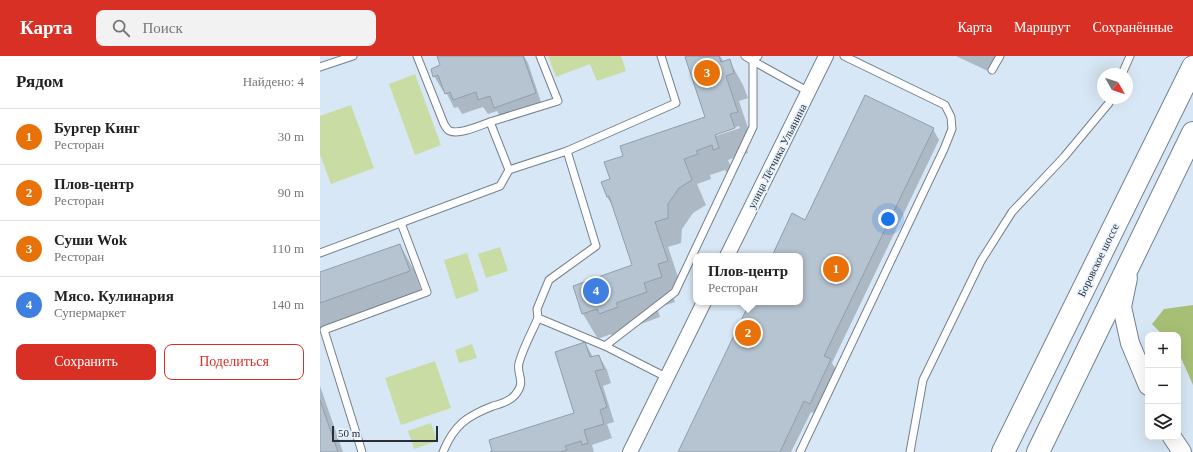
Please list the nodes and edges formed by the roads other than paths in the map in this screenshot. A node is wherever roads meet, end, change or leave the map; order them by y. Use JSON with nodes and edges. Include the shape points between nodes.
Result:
{"nodes":[{"id":1,"x":353,"y":56,"type":"edge"},
{"id":2,"x":417,"y":56,"type":"edge"},
{"id":3,"x":540,"y":56,"type":"edge"},
{"id":4,"x":661,"y":56,"type":"edge"},
{"id":5,"x":745,"y":56,"type":"edge"},
{"id":6,"x":826,"y":56,"type":"edge"},
{"id":7,"x":844,"y":56,"type":"edge"},
{"id":8,"x":1000,"y":56,"type":"edge"},
{"id":9,"x":1130,"y":56,"type":"edge"},
{"id":10,"x":756,"y":58,"type":"edge"},
{"id":11,"x":320,"y":67,"type":"edge"},
{"id":12,"x":1193,"y":67,"type":"edge"},
{"id":13,"x":1125,"y":68,"type":"edge"},
{"id":14,"x":992,"y":70,"type":"dead end"},
{"id":15,"x":809,"y":92,"type":"junction"},
{"id":16,"x":1107,"y":104,"type":"edge"},
{"id":17,"x":490,"y":122,"type":"junction"},
{"id":18,"x":1193,"y":133,"type":"edge"},
{"id":19,"x":566,"y":151,"type":"junction"},
{"id":20,"x":509,"y":170,"type":"junction"},
{"id":21,"x":401,"y":223,"type":"junction"},
{"id":22,"x":320,"y":253,"type":"edge"},
{"id":23,"x":693,"y":253,"type":"edge"},
{"id":24,"x":728,"y":253,"type":"edge"},
{"id":25,"x":693,"y":254,"type":"edge"},
{"id":26,"x":1132,"y":258,"type":"junction"},
{"id":27,"x":702,"y":305,"type":"edge"},
{"id":28,"x":538,"y":318,"type":"junction"},
{"id":29,"x":605,"y":346,"type":"junction"},
{"id":30,"x":666,"y":377,"type":"junction"},
{"id":31,"x":1145,"y":379,"type":"edge"},
{"id":32,"x":1174,"y":440,"type":"edge"},
{"id":33,"x":362,"y":452,"type":"edge"},
{"id":34,"x":443,"y":452,"type":"edge"},
{"id":35,"x":630,"y":452,"type":"edge"},
{"id":36,"x":800,"y":452,"type":"edge"},
{"id":37,"x":910,"y":452,"type":"edge"},
{"id":38,"x":1003,"y":452,"type":"edge"},
{"id":39,"x":1038,"y":452,"type":"edge"},
{"id":40,"x":1182,"y":452,"type":"edge"}],
"edges":[{"from":1,"to":11,"type":"lane"},
{"from":2,"to":17,"type":"lane","via":[[446,128],[451,132],[459,132]]},
{"from":3,"to":17,"type":"lane","via":[[558,101]]},
{"from":4,"to":19,"type":"lane","via":[[676,103]]},
{"from":5,"to":10,"type":"lane"},
{"from":6,"to":15,"type":"street","name":"улица Лётчика Ульянина"},
{"from":7,"to":36,"type":"lane","via":[[945,106],[951,117],[952,130]]},
{"from":8,"to":14,"type":"lane"},
{"from":9,"to":13,"type":"lane"},
{"from":10,"to":15,"type":"lane"},
{"from":10,"to":23,"type":"lane","via":[[753,127]]},
{"from":12,"to":38,"type":"main road","name":"Боровское шоссе"},
{"from":15,"to":24,"type":"street","name":"улица Лётчика Ульянина"},
{"from":16,"to":37,"type":"lane","via":[[1064,157],[1012,212],[981,261],[924,380]]},
{"from":17,"to":20,"type":"lane"},
{"from":18,"to":26,"type":"main road"},
{"from":19,"to":20,"type":"lane"},
{"from":19,"to":28,"type":"lane","via":[[596,246],[549,280],[537,309]]},
{"from":20,"to":21,"type":"lane","via":[[500,186]]},
{"from":21,"to":22,"type":"lane"},
{"from":21,"to":33,"type":"lane","via":[[427,292],[324,330]]},
{"from":25,"to":29,"type":"lane","via":[[675,292]]},
{"from":26,"to":31,"type":"street","via":[[1122,307],[1130,344]]},
{"from":26,"to":39,"type":"main road"},
{"from":27,"to":30,"type":"street"},
{"from":28,"to":29,"type":"lane"},
{"from":28,"to":34,"type":"lane","via":[[518,365],[521,382],[515,396],[469,417],[453,433]]},
{"from":29,"to":30,"type":"lane"},
{"from":30,"to":35,"type":"street"},
{"from":32,"to":40,"type":"street"}]}
